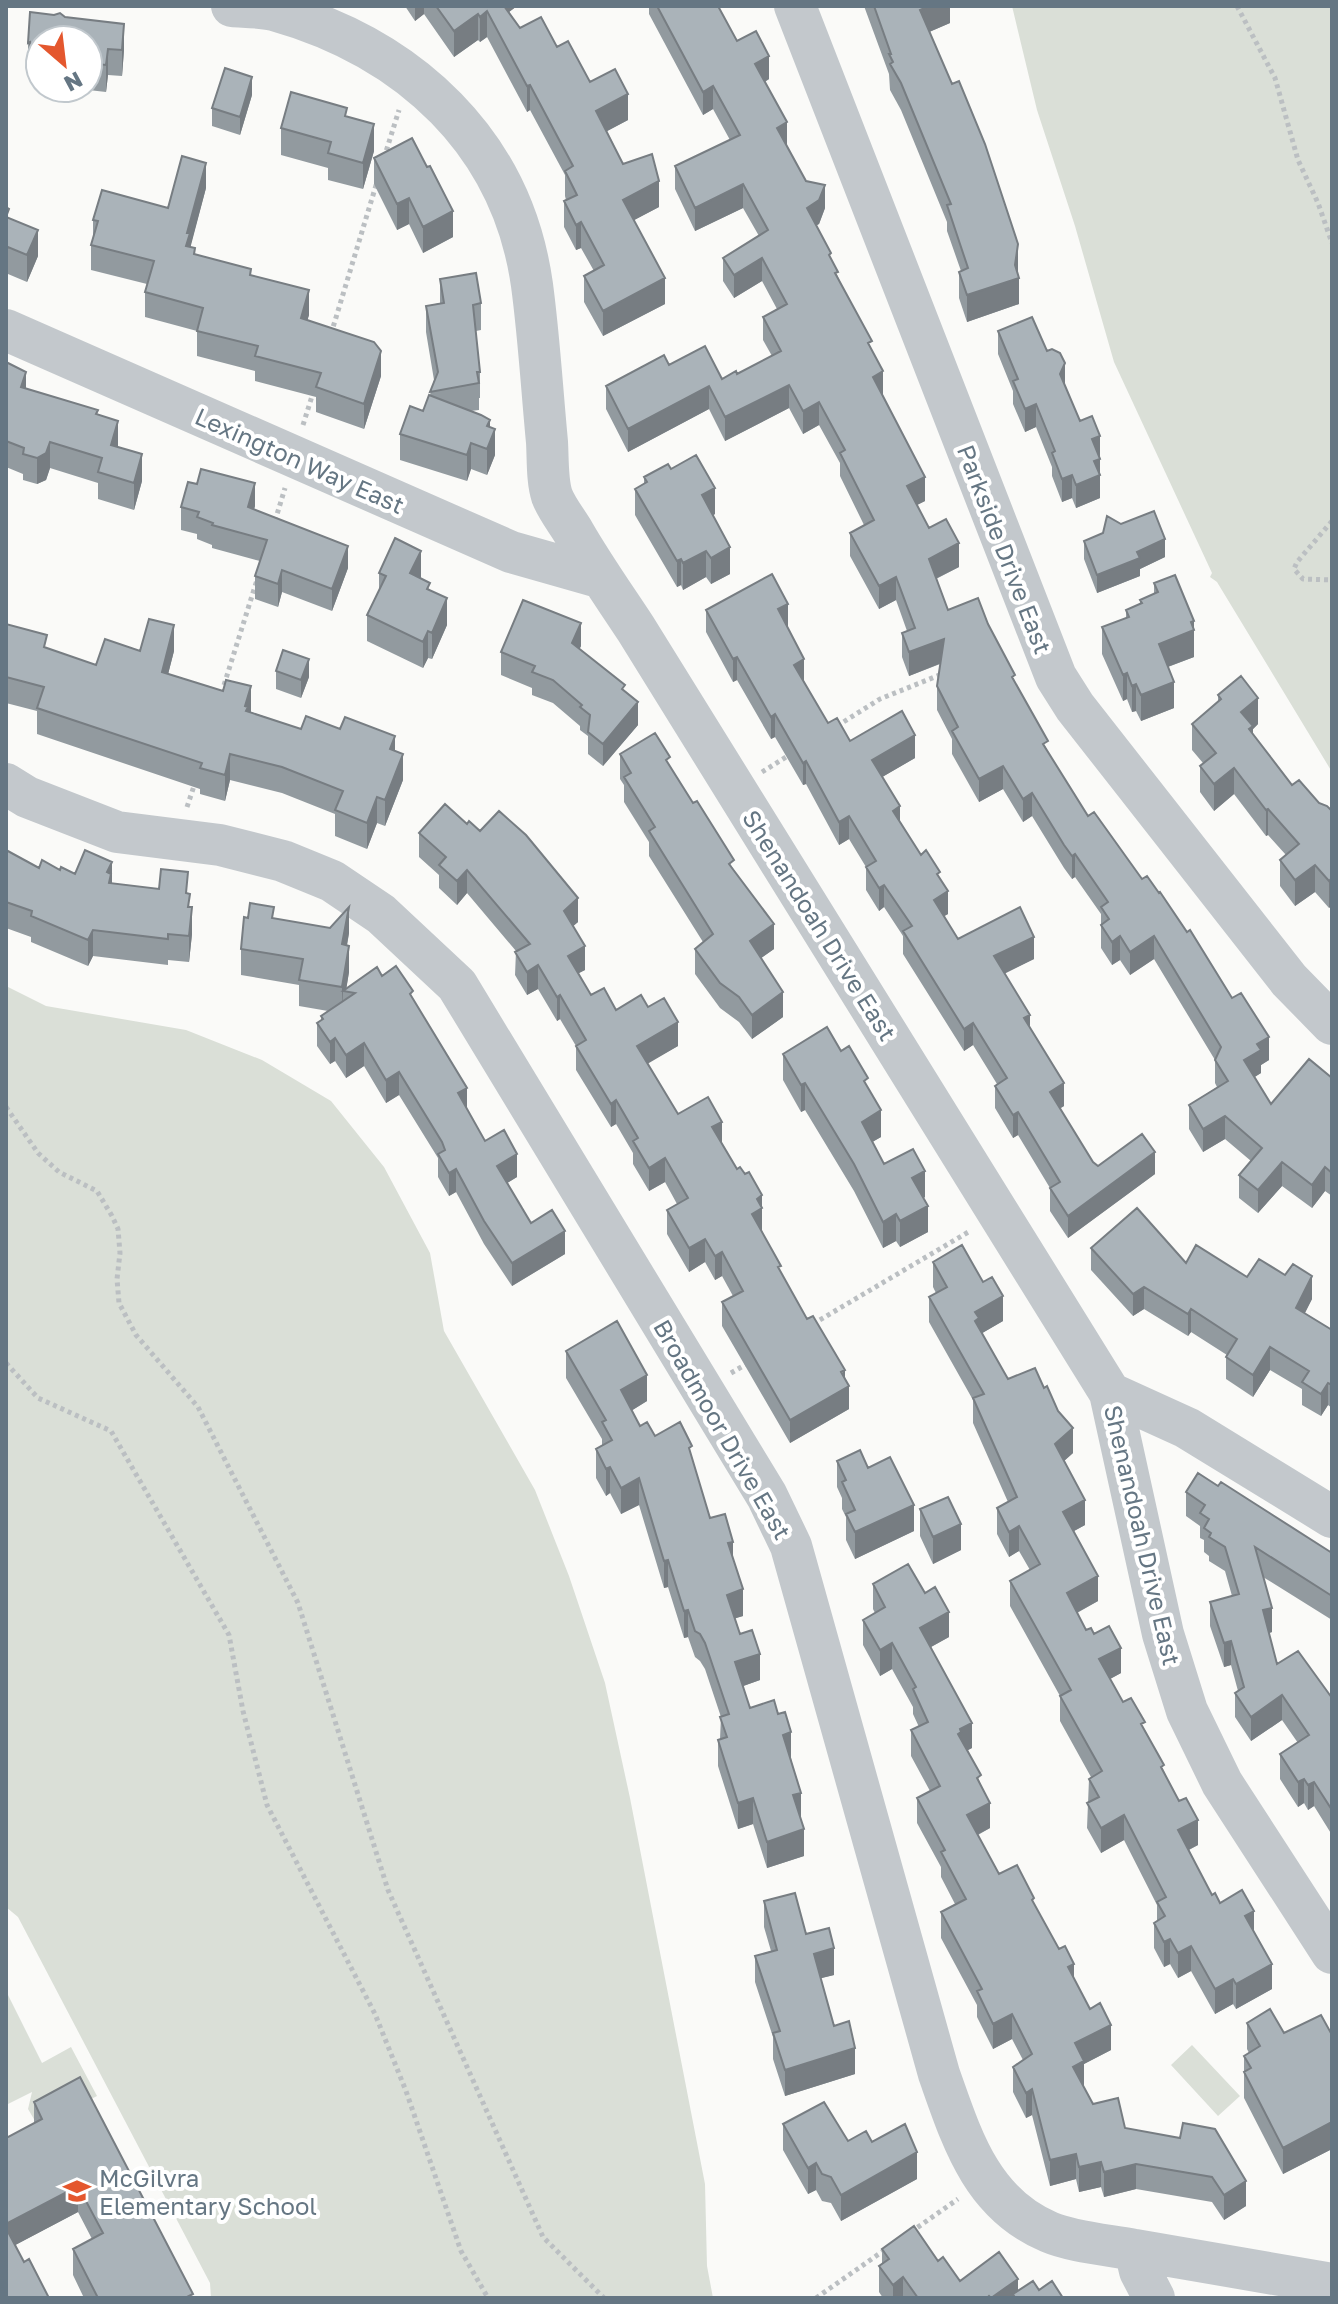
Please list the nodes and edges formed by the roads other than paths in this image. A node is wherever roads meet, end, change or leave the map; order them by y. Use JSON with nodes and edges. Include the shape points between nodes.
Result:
{"nodes":[{"id":1,"x":795,"y":6,"type":"edge"},
{"id":2,"x":261,"y":7,"type":"edge"},
{"id":3,"x":6,"y":330,"type":"edge"},
{"id":4,"x":599,"y":577,"type":"junction"},
{"id":5,"x":6,"y":784,"type":"edge"},
{"id":6,"x":1332,"y":1024,"type":"edge"},
{"id":7,"x":1110,"y":1393,"type":"junction"},
{"id":8,"x":1332,"y":1517,"type":"edge"},
{"id":9,"x":1332,"y":1953,"type":"edge"},
{"id":10,"x":1135,"y":2250,"type":"junction"},
{"id":11,"x":1332,"y":2284,"type":"edge"},
{"id":12,"x":1154,"y":2298,"type":"edge"}],
"edges":[{"from":1,"to":6,"type":"street","name":"Parkside Drive East","via":[[1056,677],[1289,980]]},
{"from":2,"to":4,"type":"street","name":"Shenandoah Drive East","via":[[389,60],[465,128],[492,168],[523,242],[532,284],[552,495]]},
{"from":3,"to":4,"type":"street","name":"Lexington Way East","via":[[511,552]]},
{"from":4,"to":7,"type":"street","name":"Shenandoah Drive East"},
{"from":5,"to":10,"type":"street","name":"Broadmoor Drive East","via":[[117,832],[220,845],[283,861],[332,881],[381,914],[457,985],[767,1496],[791,1546],[939,2074],[979,2169],[1012,2212],[1051,2233]]},
{"from":7,"to":8,"type":"street","via":[[1187,1428]]},
{"from":7,"to":9,"type":"street","name":"Shenandoah Drive East","via":[[1163,1634],[1187,1711],[1222,1783]]},
{"from":10,"to":11,"type":"street","name":"Broadmoor Drive East"},
{"from":10,"to":12,"type":"street"}]}
